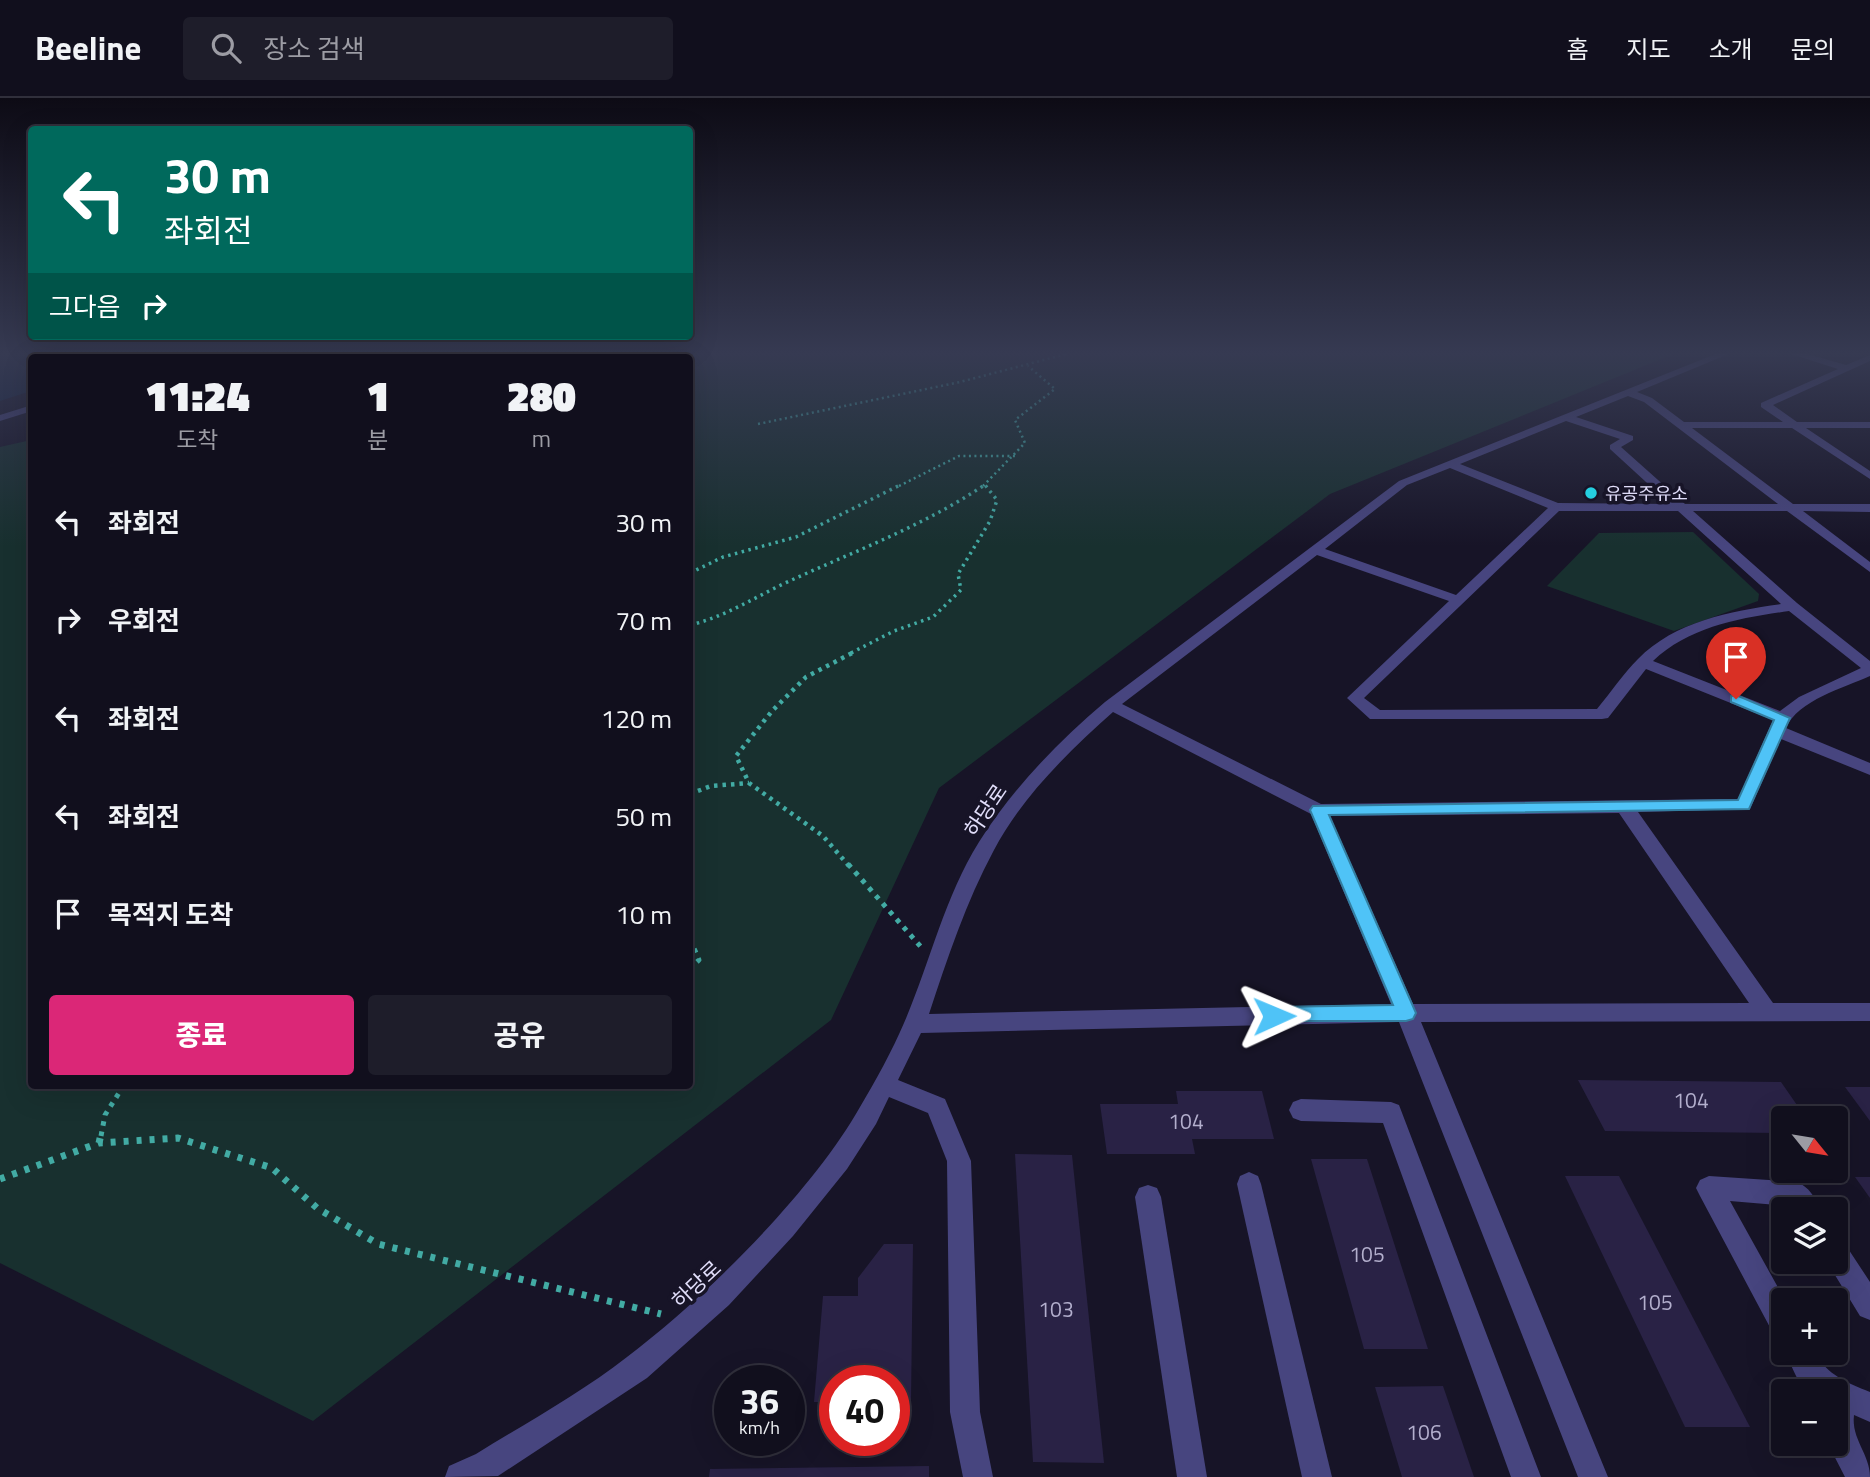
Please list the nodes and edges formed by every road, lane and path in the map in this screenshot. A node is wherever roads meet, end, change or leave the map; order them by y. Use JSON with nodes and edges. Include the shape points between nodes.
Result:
{"nodes":[{"id":1,"x":789,"y":417,"type":"edge"},
{"id":2,"x":1019,"y":417,"type":"edge"},
{"id":3,"x":1564,"y":417,"type":"edge"},
{"id":4,"x":1565,"y":417,"type":"edge"},
{"id":5,"x":1670,"y":417,"type":"edge"},
{"id":6,"x":1782,"y":417,"type":"edge"},
{"id":7,"x":758,"y":424,"type":"dead end"},
{"id":8,"x":1681,"y":425,"type":"junction"},
{"id":9,"x":1792,"y":425,"type":"junction"},
{"id":10,"x":1870,"y":425,"type":"edge"},
{"id":11,"x":1016,"y":456,"type":"junction"},
{"id":12,"x":1848,"y":462,"type":"junction"},
{"id":13,"x":1870,"y":462,"type":"edge"},
{"id":14,"x":1448,"y":463,"type":"junction"},
{"id":15,"x":1870,"y":476,"type":"edge"},
{"id":16,"x":985,"y":485,"type":"junction"},
{"id":17,"x":1556,"y":507,"type":"junction"},
{"id":18,"x":1681,"y":508,"type":"junction"},
{"id":19,"x":1788,"y":508,"type":"junction"},
{"id":20,"x":1870,"y":508,"type":"edge"},
{"id":21,"x":1316,"y":550,"type":"junction"},
{"id":22,"x":1870,"y":568,"type":"edge"},
{"id":23,"x":693,"y":571,"type":"edge"},
{"id":24,"x":1458,"y":600,"type":"junction"},
{"id":25,"x":1792,"y":606,"type":"junction"},
{"id":26,"x":693,"y":624,"type":"edge"},
{"id":27,"x":1643,"y":662,"type":"junction"},
{"id":28,"x":1870,"y":669,"type":"edge"},
{"id":29,"x":1111,"y":705,"type":"junction"},
{"id":30,"x":1779,"y":724,"type":"junction"},
{"id":31,"x":1870,"y":769,"type":"edge"},
{"id":32,"x":750,"y":783,"type":"junction"},
{"id":33,"x":693,"y":793,"type":"edge"},
{"id":34,"x":1624,"y":806,"type":"junction"},
{"id":35,"x":1318,"y":810,"type":"junction"},
{"id":36,"x":693,"y":946,"type":"edge"},
{"id":37,"x":935,"y":963,"type":"junction"},
{"id":38,"x":693,"y":965,"type":"edge"},
{"id":39,"x":1767,"y":1012,"type":"junction"},
{"id":40,"x":1870,"y":1012,"type":"edge"},
{"id":41,"x":1406,"y":1013,"type":"junction"},
{"id":42,"x":915,"y":1024,"type":"junction"},
{"id":43,"x":885,"y":1085,"type":"junction"},
{"id":44,"x":121,"y":1089,"type":"edge"},
{"id":45,"x":1301,"y":1110,"type":"dead end"},
{"id":46,"x":99,"y":1143,"type":"junction"},
{"id":47,"x":0,"y":1179,"type":"edge"},
{"id":48,"x":1250,"y":1184,"type":"dead end"},
{"id":49,"x":1148,"y":1197,"type":"dead end"},
{"id":50,"x":1799,"y":1197,"type":"edge"},
{"id":51,"x":1848,"y":1272,"type":"edge"},
{"id":52,"x":1771,"y":1301,"type":"edge"},
{"id":53,"x":1870,"y":1306,"type":"edge"},
{"id":54,"x":688,"y":1322,"type":"junction"},
{"id":55,"x":1806,"y":1365,"type":"edge"},
{"id":56,"x":1816,"y":1379,"type":"edge"},
{"id":57,"x":1848,"y":1455,"type":"edge"},
{"id":58,"x":477,"y":1473,"type":"edge"},
{"id":59,"x":978,"y":1477,"type":"edge"},
{"id":60,"x":1192,"y":1477,"type":"edge"},
{"id":61,"x":1317,"y":1477,"type":"edge"},
{"id":62,"x":1527,"y":1477,"type":"edge"},
{"id":63,"x":1592,"y":1477,"type":"edge"},
{"id":64,"x":1862,"y":1477,"type":"edge"}],
"edges":[{"from":1,"to":7,"type":"path"},
{"from":2,"to":11,"type":"path","via":[[1016,420],[1026,443]]},
{"from":3,"to":14,"type":"street","name":"하당로"},
{"from":4,"to":18,"type":"street","via":[[1629,438],[1614,447]]},
{"from":5,"to":8,"type":"street"},
{"from":6,"to":9,"type":"street"},
{"from":8,"to":9,"type":"street"},
{"from":8,"to":19,"type":"street"},
{"from":9,"to":10,"type":"street"},
{"from":9,"to":12,"type":"street"},
{"from":11,"to":16,"type":"path"},
{"from":11,"to":23,"type":"path","via":[[959,456],[796,537],[723,556]]},
{"from":12,"to":13,"type":"street"},
{"from":12,"to":15,"type":"street"},
{"from":14,"to":17,"type":"street"},
{"from":14,"to":21,"type":"street","name":"하당로","via":[[1403,483]]},
{"from":16,"to":26,"type":"path","via":[[918,526]]},
{"from":16,"to":32,"type":"path","via":[[997,500],[990,521],[958,574],[961,590],[933,617],[894,631],[806,677],[736,756]]},
{"from":17,"to":18,"type":"street"},
{"from":17,"to":24,"type":"street"},
{"from":18,"to":19,"type":"street"},
{"from":18,"to":25,"type":"street"},
{"from":19,"to":20,"type":"street"},
{"from":19,"to":22,"type":"street"},
{"from":21,"to":24,"type":"street"},
{"from":21,"to":29,"type":"street","name":"하당로"},
{"from":24,"to":27,"type":"street","via":[[1354,698],[1376,715],[1602,714]]},
{"from":25,"to":27,"type":"street","via":[[1733,615],[1678,636]]},
{"from":25,"to":28,"type":"street"},
{"from":27,"to":30,"type":"street"},
{"from":28,"to":30,"type":"street","via":[[1805,700]]},
{"from":29,"to":35,"type":"street"},
{"from":29,"to":37,"type":"street","name":"하당로","via":[[1056,755],[1016,801],[986,846]]},
{"from":30,"to":31,"type":"street"},
{"from":30,"to":34,"type":"street","via":[[1744,805]]},
{"from":32,"to":33,"type":"path","via":[[711,786]]},
{"from":32,"to":37,"type":"path","via":[[823,836]]},
{"from":34,"to":35,"type":"street"},
{"from":34,"to":39,"type":"street"},
{"from":35,"to":41,"type":"street"},
{"from":36,"to":38,"type":"path","via":[[699,960]]},
{"from":37,"to":42,"type":"street","name":"하당로"},
{"from":39,"to":40,"type":"street"},
{"from":39,"to":41,"type":"street"},
{"from":41,"to":42,"type":"street"},
{"from":41,"to":63,"type":"street"},
{"from":42,"to":43,"type":"street","name":"하당로"},
{"from":43,"to":54,"type":"street","name":"하당로","via":[[838,1161],[784,1227]]},
{"from":43,"to":59,"type":"street","via":[[937,1106],[959,1161],[965,1412]]},
{"from":44,"to":46,"type":"path","via":[[105,1115]]},
{"from":45,"to":62,"type":"street","via":[[1391,1113]]},
{"from":46,"to":47,"type":"path"},
{"from":46,"to":54,"type":"path","via":[[178,1138],[272,1168],[317,1208],[378,1244]]},
{"from":48,"to":61,"type":"street"},
{"from":49,"to":60,"type":"street"},
{"from":50,"to":52,"type":"street","via":[[1709,1188]]},
{"from":51,"to":53,"type":"street"},
{"from":54,"to":58,"type":"street","name":"하당로","via":[[637,1368]]},
{"from":55,"to":56,"type":"street"},
{"from":57,"to":64,"type":"street"}]}
